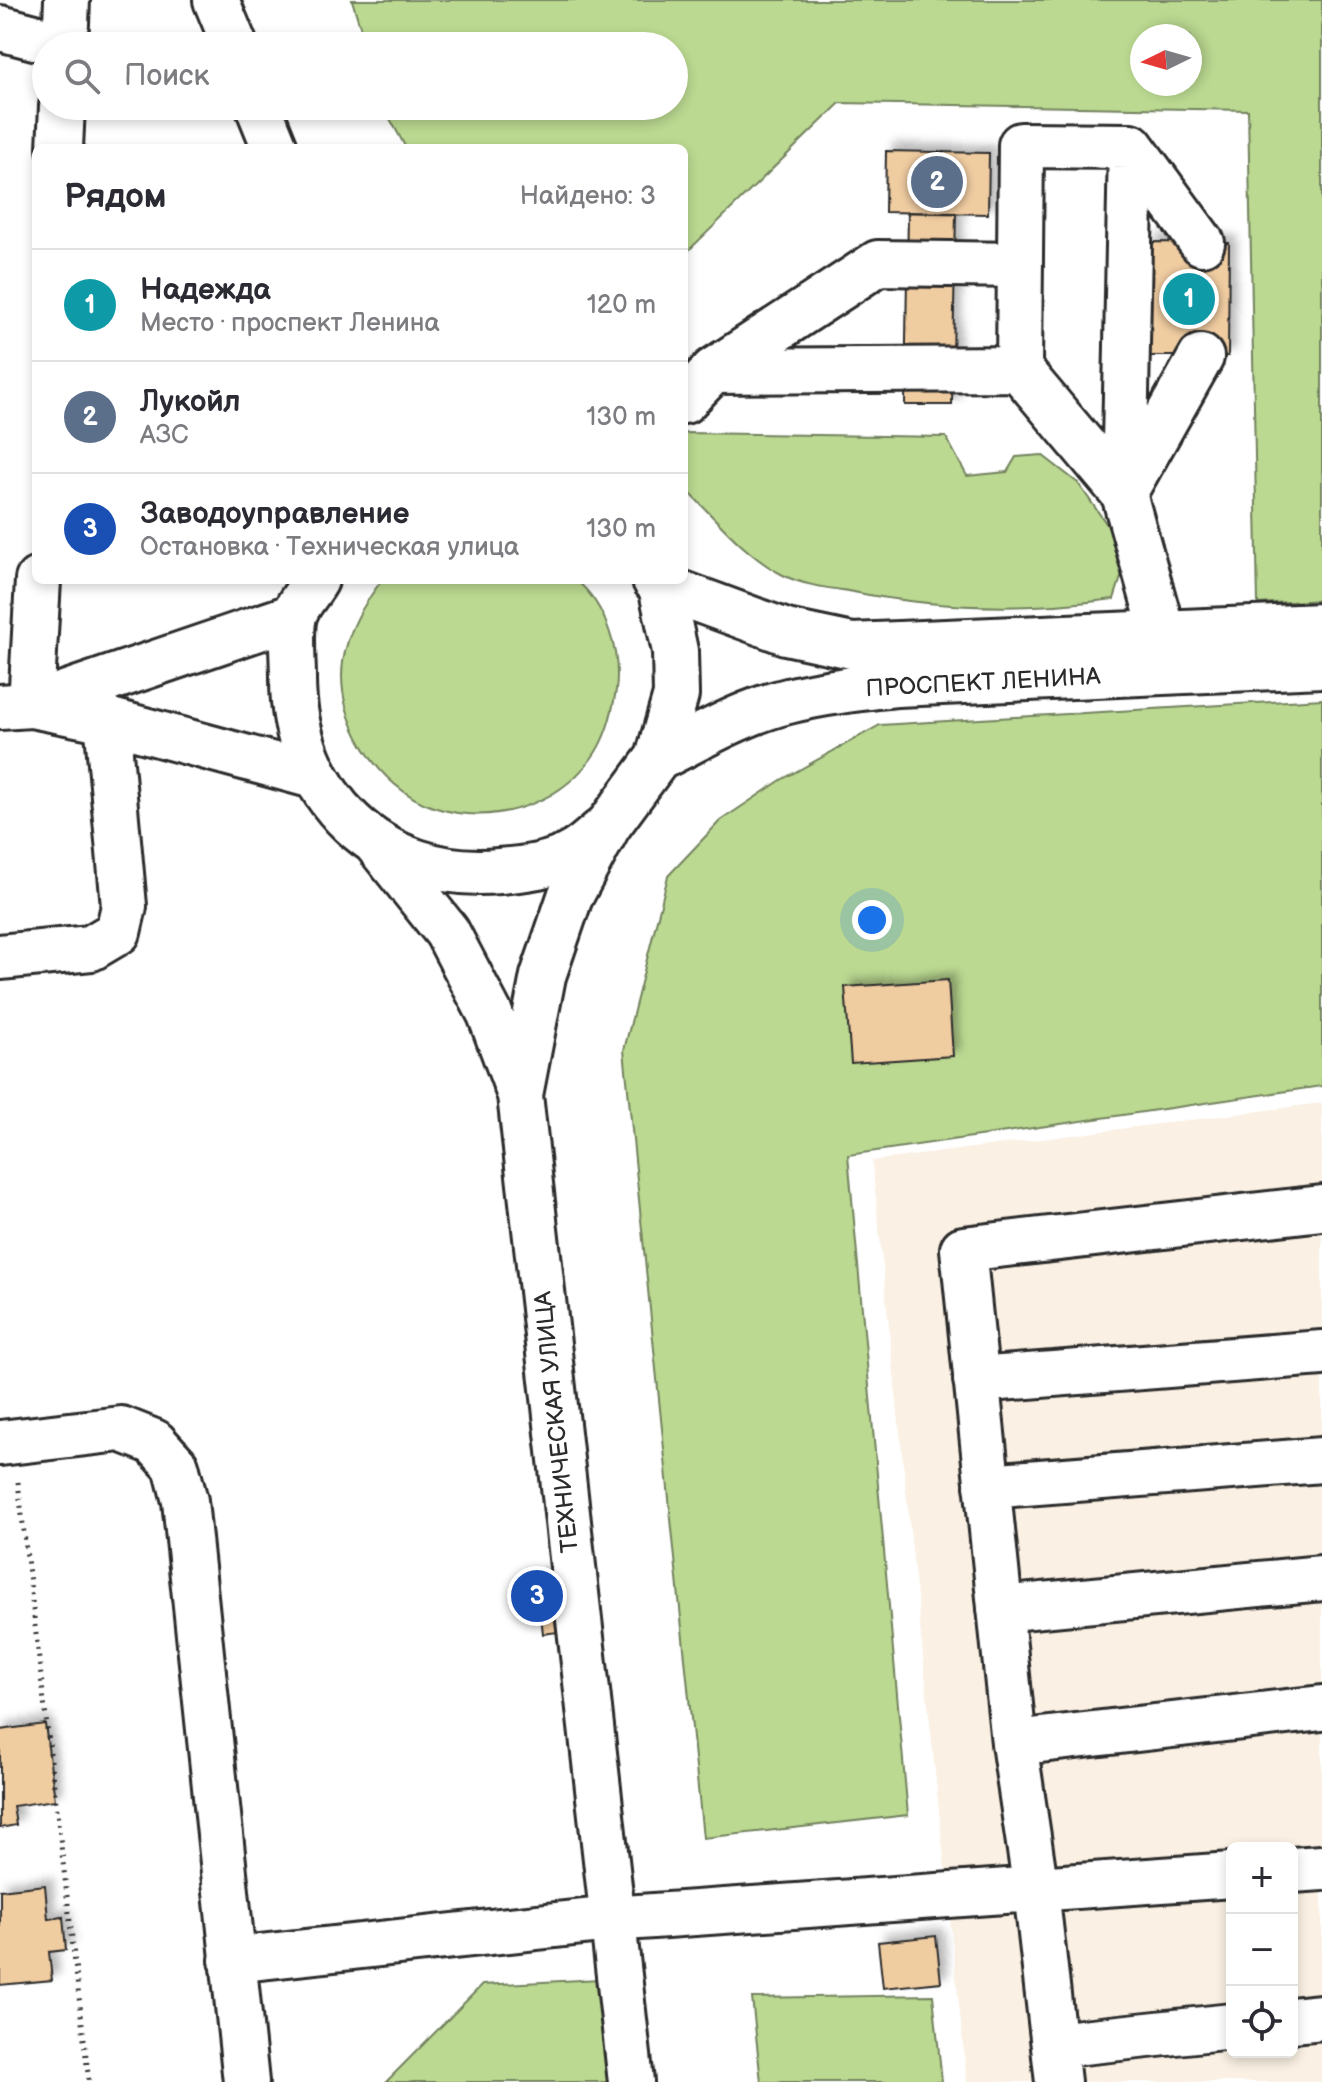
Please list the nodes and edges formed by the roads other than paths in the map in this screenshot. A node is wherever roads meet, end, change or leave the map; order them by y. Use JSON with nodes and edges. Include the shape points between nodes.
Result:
{"nodes":[{"id":1,"x":67,"y":0,"type":"edge"},
{"id":2,"x":216,"y":0,"type":"edge"},
{"id":3,"x":0,"y":28,"type":"edge"},
{"id":4,"x":66,"y":32,"type":"edge"},
{"id":5,"x":229,"y":32,"type":"edge"},
{"id":6,"x":32,"y":37,"type":"edge"},
{"id":7,"x":61,"y":120,"type":"edge"},
{"id":8,"x":60,"y":144,"type":"edge"},
{"id":9,"x":1131,"y":146,"type":"junction"},
{"id":10,"x":1202,"y":243,"type":"dead end"},
{"id":11,"x":1020,"y":265,"type":"junction"},
{"id":12,"x":1201,"y":357,"type":"dead end"},
{"id":13,"x":1019,"y":369,"type":"junction"},
{"id":14,"x":698,"y":386,"type":"edge"},
{"id":15,"x":1124,"y":494,"type":"junction"},
{"id":16,"x":37,"y":584,"type":"edge"},
{"id":17,"x":658,"y":584,"type":"edge"},
{"id":18,"x":661,"y":584,"type":"edge"},
{"id":19,"x":305,"y":598,"type":"edge"},
{"id":20,"x":1322,"y":626,"type":"edge"},
{"id":21,"x":1162,"y":631,"type":"junction"},
{"id":22,"x":1322,"y":665,"type":"edge"},
{"id":23,"x":16,"y":706,"type":"edge"},
{"id":24,"x":107,"y":720,"type":"junction"},
{"id":25,"x":658,"y":758,"type":"junction"},
{"id":26,"x":314,"y":776,"type":"junction"},
{"id":27,"x":608,"y":826,"type":"junction"},
{"id":28,"x":376,"y":843,"type":"junction"},
{"id":29,"x":0,"y":957,"type":"edge"},
{"id":30,"x":520,"y":1095,"type":"junction"},
{"id":31,"x":1322,"y":1208,"type":"edge"},
{"id":32,"x":1322,"y":1353,"type":"edge"},
{"id":33,"x":976,"y":1380,"type":"junction"},
{"id":34,"x":7,"y":1442,"type":"edge"},
{"id":35,"x":1322,"y":1460,"type":"edge"},
{"id":36,"x":987,"y":1486,"type":"junction"},
{"id":37,"x":1322,"y":1578,"type":"edge"},
{"id":38,"x":1000,"y":1609,"type":"junction"},
{"id":39,"x":1322,"y":1708,"type":"edge"},
{"id":40,"x":1014,"y":1743,"type":"junction"},
{"id":41,"x":1322,"y":1868,"type":"edge"},
{"id":42,"x":1298,"y":1870,"type":"edge"},
{"id":43,"x":1226,"y":1875,"type":"edge"},
{"id":44,"x":1036,"y":1890,"type":"junction"},
{"id":45,"x":611,"y":1919,"type":"junction"},
{"id":46,"x":232,"y":1960,"type":"junction"},
{"id":47,"x":1322,"y":2017,"type":"edge"},
{"id":48,"x":1298,"y":2019,"type":"edge"},
{"id":49,"x":1226,"y":2027,"type":"edge"},
{"id":50,"x":1056,"y":2063,"type":"edge"},
{"id":51,"x":246,"y":2082,"type":"edge"},
{"id":52,"x":631,"y":2082,"type":"edge"}],
"edges":[{"from":1,"to":4,"type":"main road"},
{"from":2,"to":5,"type":"main road"},
{"from":3,"to":6,"type":"main road"},
{"from":7,"to":8,"type":"main road"},
{"from":9,"to":10,"type":"main road"},
{"from":9,"to":11,"type":"main road","via":[[1021,145]]},
{"from":9,"to":15,"type":"main road"},
{"from":11,"to":13,"type":"main road"},
{"from":11,"to":14,"type":"main road","via":[[878,263]]},
{"from":12,"to":15,"type":"main road"},
{"from":13,"to":14,"type":"main road"},
{"from":13,"to":15,"type":"main road"},
{"from":15,"to":21,"type":"main road"},
{"from":16,"to":23,"type":"main road"},
{"from":17,"to":25,"type":"main road","via":[[675,651],[676,695]]},
{"from":18,"to":21,"type":"main road","name":"ПРОСПЕКТ ЛЕНИНА","via":[[786,632],[852,646]]},
{"from":19,"to":23,"type":"main road"},
{"from":19,"to":26,"type":"main road","via":[[293,703]]},
{"from":20,"to":21,"type":"main road","name":"ПРОСПЕКТ ЛЕНИНА"},
{"from":22,"to":25,"type":"main road","name":"ПРОСПЕКТ ЛЕНИНА","via":[[839,691],[785,701]]},
{"from":23,"to":24,"type":"main road"},
{"from":24,"to":26,"type":"main road"},
{"from":24,"to":29,"type":"main road","via":[[124,906],[118,932],[91,948]]},
{"from":25,"to":27,"type":"main road"},
{"from":26,"to":28,"type":"main road","via":[[341,814]]},
{"from":27,"to":28,"type":"main road","via":[[574,853],[533,868],[470,874],[425,866]]},
{"from":27,"to":30,"type":"main road","via":[[570,897],[543,976]]},
{"from":28,"to":30,"type":"main road","via":[[447,932],[490,1014]]},
{"from":30,"to":45,"type":"main road","name":"ТЕХНИЧЕСКАЯ УЛИЦА"},
{"from":31,"to":33,"type":"main road","via":[[963,1249]]},
{"from":32,"to":33,"type":"main road"},
{"from":33,"to":36,"type":"main road"},
{"from":34,"to":46,"type":"main road","via":[[121,1429],[154,1442],[176,1466],[185,1501]]},
{"from":35,"to":36,"type":"main road"},
{"from":36,"to":38,"type":"main road"},
{"from":37,"to":38,"type":"main road"},
{"from":38,"to":40,"type":"main road"},
{"from":39,"to":40,"type":"main road"},
{"from":40,"to":44,"type":"main road"},
{"from":41,"to":42,"type":"main road"},
{"from":43,"to":44,"type":"main road"},
{"from":44,"to":45,"type":"main road"},
{"from":44,"to":50,"type":"main road"},
{"from":45,"to":46,"type":"main road"},
{"from":45,"to":52,"type":"main road","name":"ТЕХНИЧЕСКАЯ УЛИЦА"},
{"from":46,"to":51,"type":"main road"},
{"from":47,"to":48,"type":"main road"},
{"from":49,"to":50,"type":"main road"}]}
